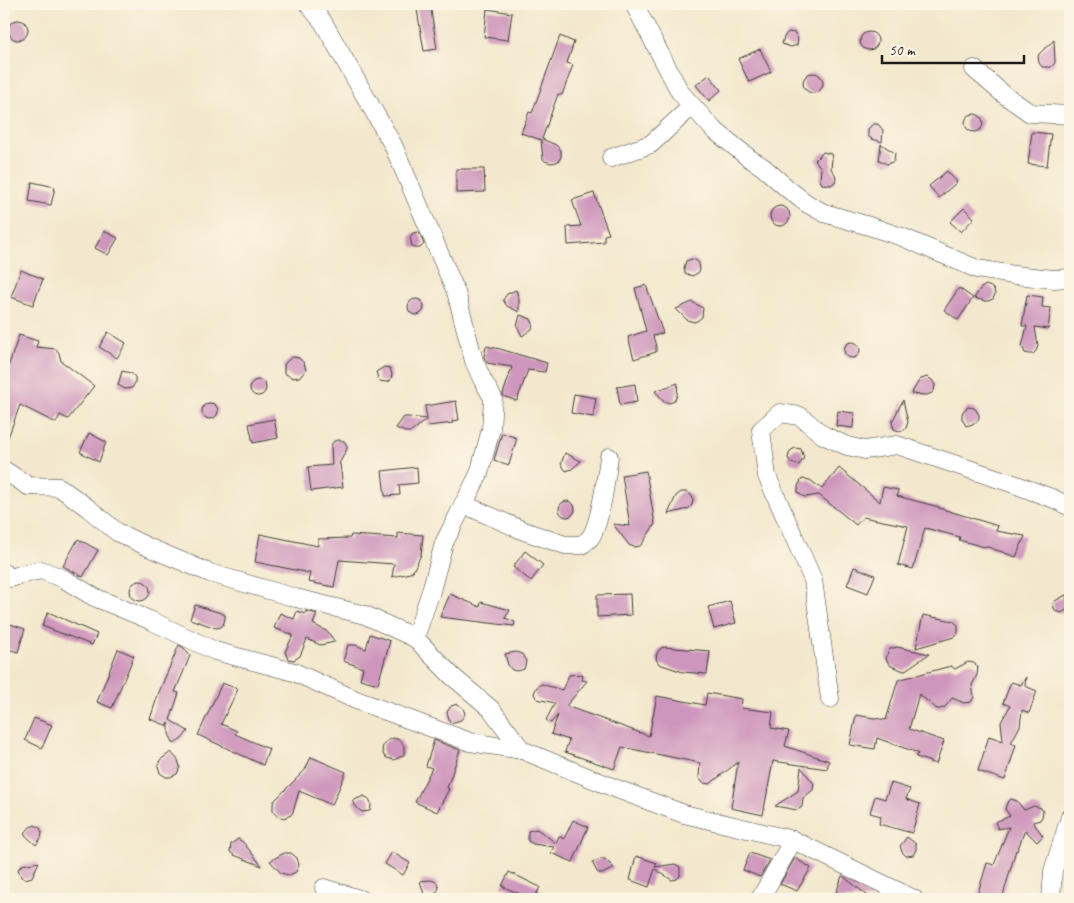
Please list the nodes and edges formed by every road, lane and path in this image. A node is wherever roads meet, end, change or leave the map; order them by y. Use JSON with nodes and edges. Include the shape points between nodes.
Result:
{"nodes":[{"id":1,"x":308,"y":4,"type":"edge"},
{"id":2,"x":634,"y":4,"type":"edge"},
{"id":3,"x":974,"y":69,"type":"dead end"},
{"id":4,"x":692,"y":106,"type":"junction"},
{"id":5,"x":1070,"y":115,"type":"edge"},
{"id":6,"x":611,"y":158,"type":"dead end"},
{"id":7,"x":1070,"y":278,"type":"edge"},
{"id":8,"x":609,"y":457,"type":"dead end"},
{"id":9,"x":4,"y":470,"type":"edge"},
{"id":10,"x":463,"y":504,"type":"junction"},
{"id":11,"x":1070,"y":506,"type":"edge"},
{"id":12,"x":6,"y":579,"type":"edge"},
{"id":13,"x":415,"y":638,"type":"junction"},
{"id":14,"x":830,"y":699,"type":"dead end"},
{"id":15,"x":522,"y":750,"type":"junction"},
{"id":16,"x":1070,"y":817,"type":"edge"},
{"id":17,"x":793,"y":840,"type":"junction"},
{"id":18,"x":324,"y":888,"type":"dead end"},
{"id":19,"x":360,"y":899,"type":"edge"},
{"id":20,"x":760,"y":899,"type":"edge"},
{"id":21,"x":914,"y":899,"type":"edge"},
{"id":22,"x":1051,"y":899,"type":"edge"}],
"edges":[{"from":1,"to":10,"type":"street","via":[[323,22],[393,145],[456,292],[474,361],[493,398],[491,429],[479,474]]},
{"from":2,"to":4,"type":"street","via":[[680,92]]},
{"from":3,"to":5,"type":"street","via":[[1030,113]]},
{"from":4,"to":6,"type":"street","via":[[651,144]]},
{"from":4,"to":7,"type":"street","via":[[712,129],[824,213],[902,237],[977,269],[1054,279]]},
{"from":8,"to":10,"type":"street","via":[[596,525],[590,538],[582,545],[565,545],[524,531]]},
{"from":9,"to":13,"type":"street","via":[[28,486],[59,487],[118,532],[210,573],[365,615]]},
{"from":10,"to":13,"type":"street","via":[[444,543]]},
{"from":11,"to":14,"type":"street","via":[[897,445],[864,450],[847,446],[823,435],[800,416],[780,414],[761,430],[767,476],[812,580]]},
{"from":12,"to":15,"type":"street","via":[[41,570],[215,650],[294,672],[356,700],[470,742]]},
{"from":13,"to":15,"type":"street","via":[[491,710]]},
{"from":15,"to":17,"type":"street","via":[[684,814]]},
{"from":16,"to":22,"type":"street","via":[[1053,871]]},
{"from":17,"to":20,"type":"street"},
{"from":17,"to":21,"type":"street"},
{"from":18,"to":19,"type":"street"}]}
